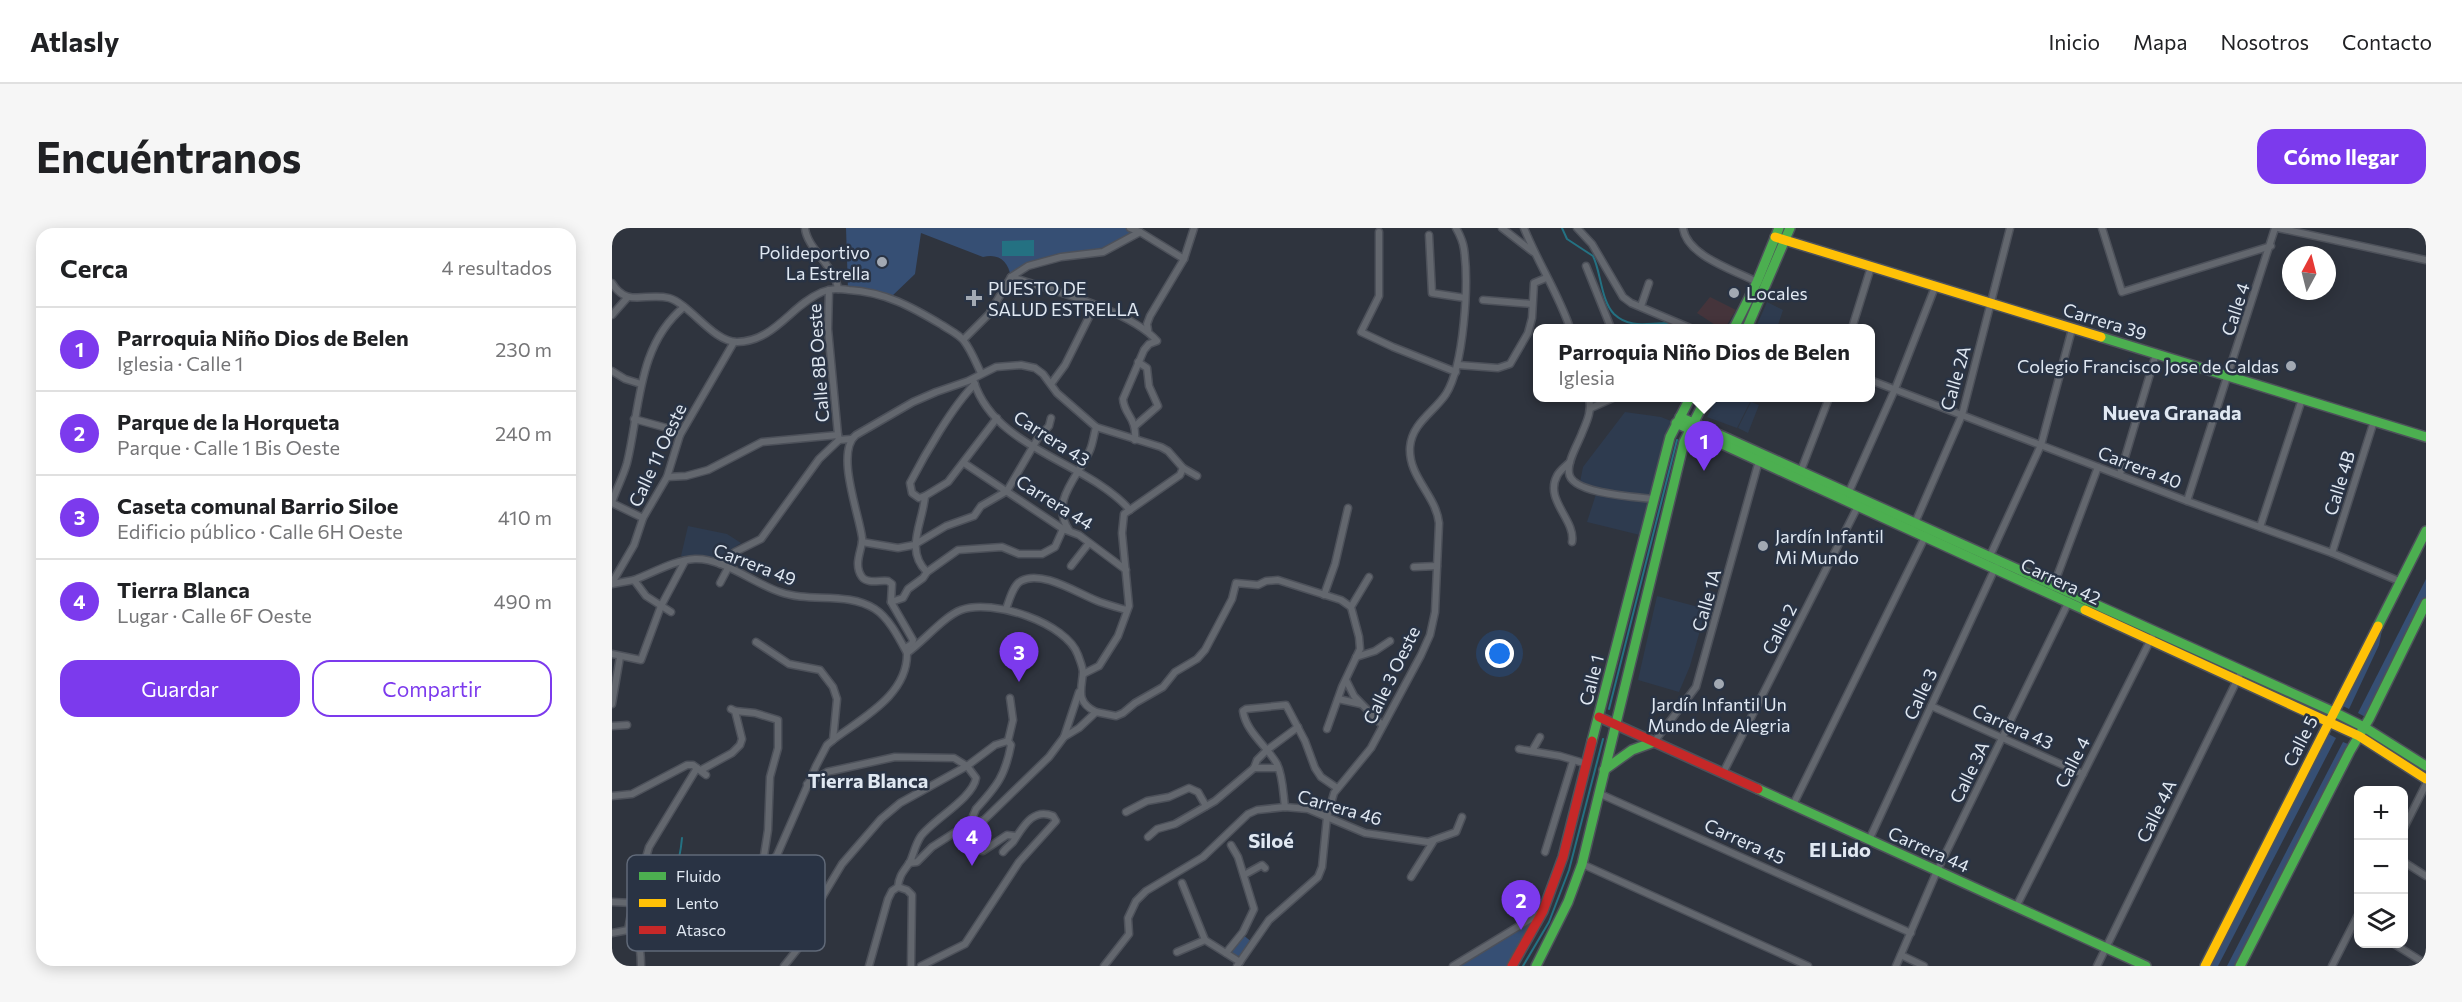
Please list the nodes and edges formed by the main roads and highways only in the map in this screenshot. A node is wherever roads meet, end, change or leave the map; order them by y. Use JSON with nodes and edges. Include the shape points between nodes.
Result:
{"nodes":[{"id":1,"x":1790,"y":228,"type":"edge"},
{"id":2,"x":1777,"y":233,"type":"edge"},
{"id":3,"x":1785,"y":241,"type":"junction"},
{"id":4,"x":1736,"y":324,"type":"edge"},
{"id":5,"x":1749,"y":324,"type":"edge"},
{"id":6,"x":1688,"y":402,"type":"edge"},
{"id":7,"x":1704,"y":402,"type":"edge"},
{"id":8,"x":1678,"y":420,"type":"junction"},
{"id":9,"x":1691,"y":426,"type":"junction"},
{"id":10,"x":2426,"y":437,"type":"edge"},
{"id":11,"x":2426,"y":531,"type":"edge"},
{"id":12,"x":2426,"y":603,"type":"edge"},
{"id":13,"x":2240,"y":674,"type":"junction"},
{"id":14,"x":2334,"y":712,"type":"junction"},
{"id":15,"x":1599,"y":717,"type":"junction"},
{"id":16,"x":2329,"y":721,"type":"junction"},
{"id":17,"x":1615,"y":725,"type":"junction"},
{"id":18,"x":2364,"y":727,"type":"junction"},
{"id":19,"x":2359,"y":736,"type":"junction"},
{"id":20,"x":1654,"y":742,"type":"junction"},
{"id":21,"x":2426,"y":766,"type":"edge"},
{"id":22,"x":1604,"y":770,"type":"junction"},
{"id":23,"x":2426,"y":779,"type":"edge"},
{"id":24,"x":1512,"y":966,"type":"edge"},
{"id":25,"x":1536,"y":966,"type":"edge"},
{"id":26,"x":2146,"y":966,"type":"edge"},
{"id":27,"x":2205,"y":966,"type":"edge"},
{"id":28,"x":2240,"y":966,"type":"edge"}],
"edges":[{"from":1,"to":3,"type":"main road"},
{"from":2,"to":3,"type":"main road","name":"Carrera 39"},
{"from":2,"to":4,"type":"main road"},
{"from":3,"to":5,"type":"main road"},
{"from":3,"to":10,"type":"main road","name":"Carrera 39"},
{"from":6,"to":8,"type":"main road","name":"Calle 1"},
{"from":7,"to":9,"type":"main road","name":"Calle 1"},
{"from":8,"to":9,"type":"main road","name":"Carrera 42"},
{"from":8,"to":15,"type":"main road","name":"Calle 1","via":[[1670,437]]},
{"from":9,"to":13,"type":"main road","name":"Carrera 42"},
{"from":9,"to":17,"type":"main road","name":"Calle 1"},
{"from":11,"to":14,"type":"main road","name":"Calle 5"},
{"from":12,"to":18,"type":"main road"},
{"from":13,"to":14,"type":"main road","name":"Carrera 42"},
{"from":13,"to":16,"type":"main road","name":"Carrera 42"},
{"from":14,"to":16,"type":"main road","name":"Calle 5"},
{"from":14,"to":18,"type":"main road","name":"Carrera 42"},
{"from":15,"to":17,"type":"main road","name":"Carrera 44"},
{"from":15,"to":24,"type":"main road","name":"Calle 1","via":[[1563,857],[1543,911]]},
{"from":16,"to":19,"type":"main road","name":"Carrera 42"},
{"from":16,"to":27,"type":"main road","name":"Calle 5"},
{"from":17,"to":20,"type":"main road","name":"Carrera 44"},
{"from":17,"to":22,"type":"main road","name":"Calle 1"},
{"from":18,"to":19,"type":"main road"},
{"from":18,"to":21,"type":"main road","name":"Carrera 42"},
{"from":19,"to":23,"type":"main road","name":"Carrera 42"},
{"from":19,"to":28,"type":"main road"},
{"from":20,"to":22,"type":"main road","via":[[1622,756]]},
{"from":20,"to":26,"type":"main road","name":"Carrera 44"},
{"from":22,"to":25,"type":"main road","name":"Calle 1","via":[[1582,864]]}]}
